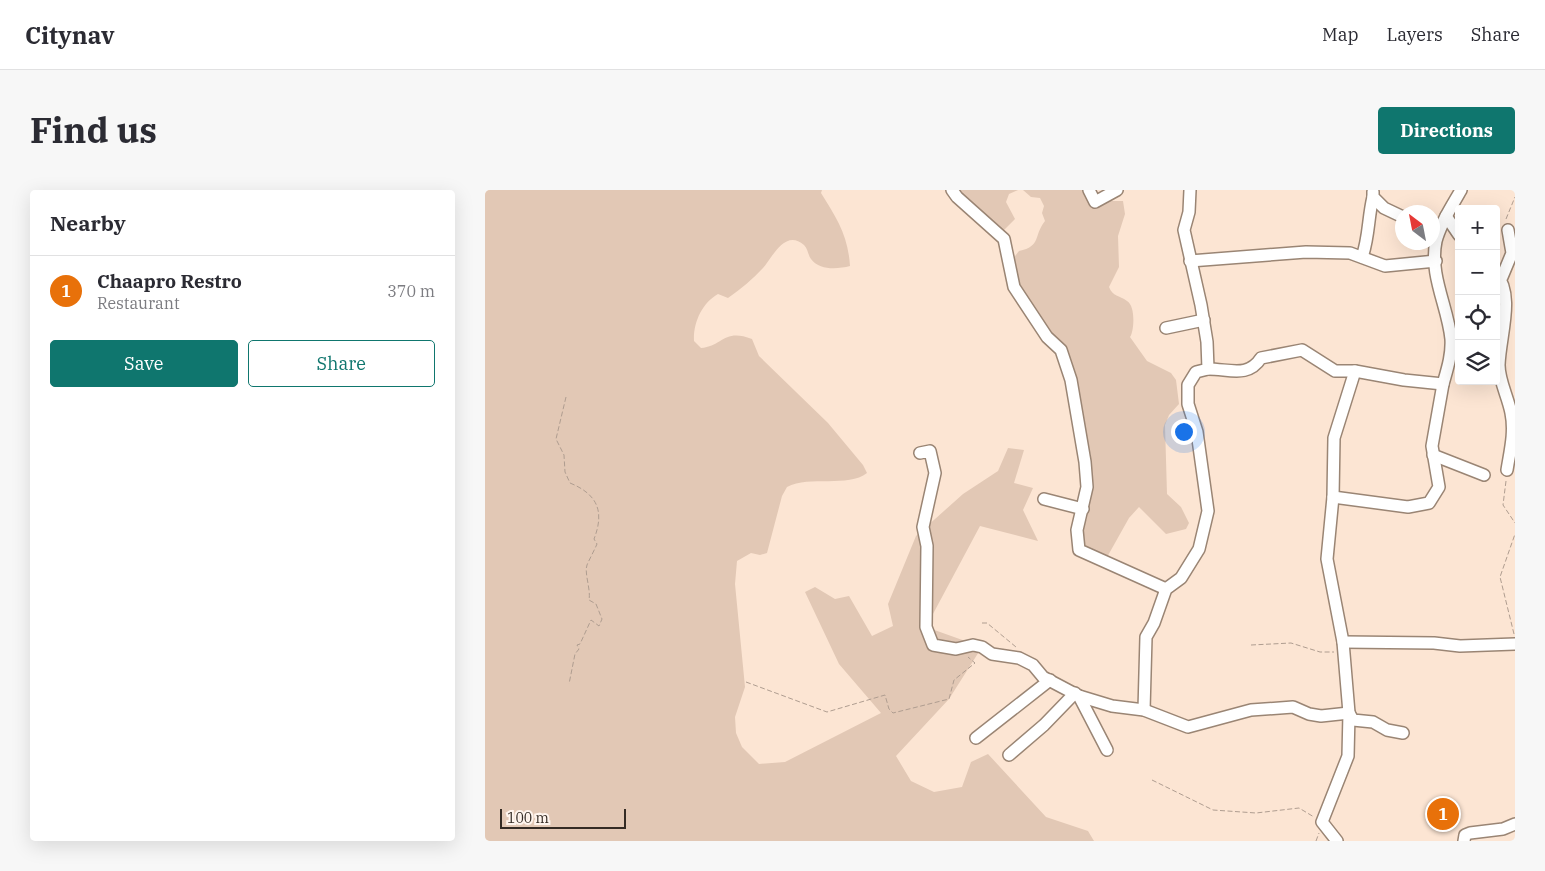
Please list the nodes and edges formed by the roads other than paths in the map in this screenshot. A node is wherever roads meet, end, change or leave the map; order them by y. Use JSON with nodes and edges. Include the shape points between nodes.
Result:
{"nodes":[{"id":1,"x":952,"y":190,"type":"edge"},
{"id":2,"x":1089,"y":190,"type":"edge"},
{"id":3,"x":1117,"y":190,"type":"edge"},
{"id":4,"x":1190,"y":190,"type":"edge"},
{"id":5,"x":1461,"y":190,"type":"edge"},
{"id":6,"x":1373,"y":194,"type":"edge"},
{"id":7,"x":1395,"y":213,"type":"edge"},
{"id":8,"x":1440,"y":222,"type":"edge"},
{"id":9,"x":1508,"y":230,"type":"road end"},
{"id":10,"x":1455,"y":232,"type":"edge"},
{"id":11,"x":1436,"y":250,"type":"edge"},
{"id":12,"x":1362,"y":257,"type":"junction"},
{"id":13,"x":1190,"y":261,"type":"junction"},
{"id":14,"x":1436,"y":261,"type":"junction"},
{"id":15,"x":1500,"y":273,"type":"edge"},
{"id":16,"x":1500,"y":277,"type":"edge"},
{"id":17,"x":1204,"y":320,"type":"junction"},
{"id":18,"x":1165,"y":328,"type":"dead end"},
{"id":19,"x":1512,"y":330,"type":"edge"},
{"id":20,"x":1208,"y":369,"type":"junction"},
{"id":21,"x":1355,"y":370,"type":"junction"},
{"id":22,"x":1443,"y":384,"type":"junction"},
{"id":23,"x":920,"y":453,"type":"dead end"},
{"id":24,"x":1433,"y":455,"type":"junction"},
{"id":25,"x":1507,"y":470,"type":"road end"},
{"id":26,"x":1484,"y":475,"type":"dead end"},
{"id":27,"x":1333,"y":497,"type":"junction"},
{"id":28,"x":1045,"y":499,"type":"dead end"},
{"id":29,"x":1083,"y":509,"type":"junction"},
{"id":30,"x":1166,"y":589,"type":"junction"},
{"id":31,"x":1515,"y":644,"type":"edge"},
{"id":32,"x":1343,"y":647,"type":"junction"},
{"id":33,"x":1050,"y":680,"type":"junction"},
{"id":34,"x":1077,"y":694,"type":"junction"},
{"id":35,"x":1144,"y":710,"type":"junction"},
{"id":36,"x":1349,"y":713,"type":"junction"},
{"id":37,"x":1403,"y":733,"type":"dead end"},
{"id":38,"x":975,"y":738,"type":"dead end"},
{"id":39,"x":1107,"y":750,"type":"dead end"},
{"id":40,"x":1009,"y":755,"type":"dead end"},
{"id":41,"x":1515,"y":824,"type":"edge"},
{"id":42,"x":1337,"y":841,"type":"edge"},
{"id":43,"x":1464,"y":841,"type":"edge"}],
"edges":[{"from":1,"to":29,"type":"street","via":[[1004,239],[1014,287],[1047,337],[1061,350],[1071,380],[1085,462],[1087,487]]},
{"from":2,"to":3,"type":"street","via":[[1095,202]]},
{"from":4,"to":13,"type":"street","via":[[1184,230]]},
{"from":5,"to":8,"type":"street"},
{"from":6,"to":7,"type":"street","via":[[1384,208]]},
{"from":6,"to":12,"type":"street","via":[[1367,218],[1367,246]]},
{"from":8,"to":10,"type":"street"},
{"from":9,"to":15,"type":"street","via":[[1513,253]]},
{"from":11,"to":14,"type":"street"},
{"from":12,"to":13,"type":"street","via":[[1350,253],[1287,252]]},
{"from":12,"to":14,"type":"street","via":[[1385,266]]},
{"from":13,"to":17,"type":"street"},
{"from":14,"to":22,"type":"street","via":[[1441,304],[1451,338],[1451,354]]},
{"from":16,"to":19,"type":"street","via":[[1514,300]]},
{"from":17,"to":18,"type":"street"},
{"from":17,"to":20,"type":"street"},
{"from":19,"to":25,"type":"street","via":[[1499,365],[1513,434]]},
{"from":20,"to":21,"type":"street","via":[[1248,371],[1261,358],[1302,350],[1335,371]]},
{"from":20,"to":30,"type":"street","via":[[1196,372],[1188,385],[1188,404],[1197,432],[1208,511],[1199,549],[1181,578]]},
{"from":21,"to":22,"type":"street"},
{"from":21,"to":27,"type":"street","via":[[1334,438]]},
{"from":22,"to":24,"type":"street","via":[[1435,417]]},
{"from":23,"to":33,"type":"street","via":[[931,452],[935,473],[923,527],[927,546],[926,627],[933,645],[956,649],[973,645],[992,654],[1019,658],[1033,664],[1043,677]]},
{"from":24,"to":26,"type":"street"},
{"from":24,"to":27,"type":"street","via":[[1439,487],[1429,503],[1408,508]]},
{"from":27,"to":32,"type":"street","via":[[1327,559]]},
{"from":28,"to":29,"type":"street"},
{"from":29,"to":30,"type":"street","via":[[1077,530],[1079,550]]},
{"from":30,"to":35,"type":"street","via":[[1146,637]]},
{"from":31,"to":32,"type":"street"},
{"from":32,"to":36,"type":"street"},
{"from":33,"to":34,"type":"street"},
{"from":33,"to":38,"type":"street"},
{"from":34,"to":35,"type":"street","via":[[1112,706]]},
{"from":34,"to":39,"type":"street"},
{"from":34,"to":40,"type":"street"},
{"from":35,"to":36,"type":"street","via":[[1188,727],[1251,710],[1293,707],[1321,716]]},
{"from":36,"to":37,"type":"street","via":[[1353,720],[1373,722],[1387,730]]},
{"from":36,"to":42,"type":"street","via":[[1348,756],[1322,822]]},
{"from":41,"to":43,"type":"street","via":[[1503,829],[1470,832]]}]}
